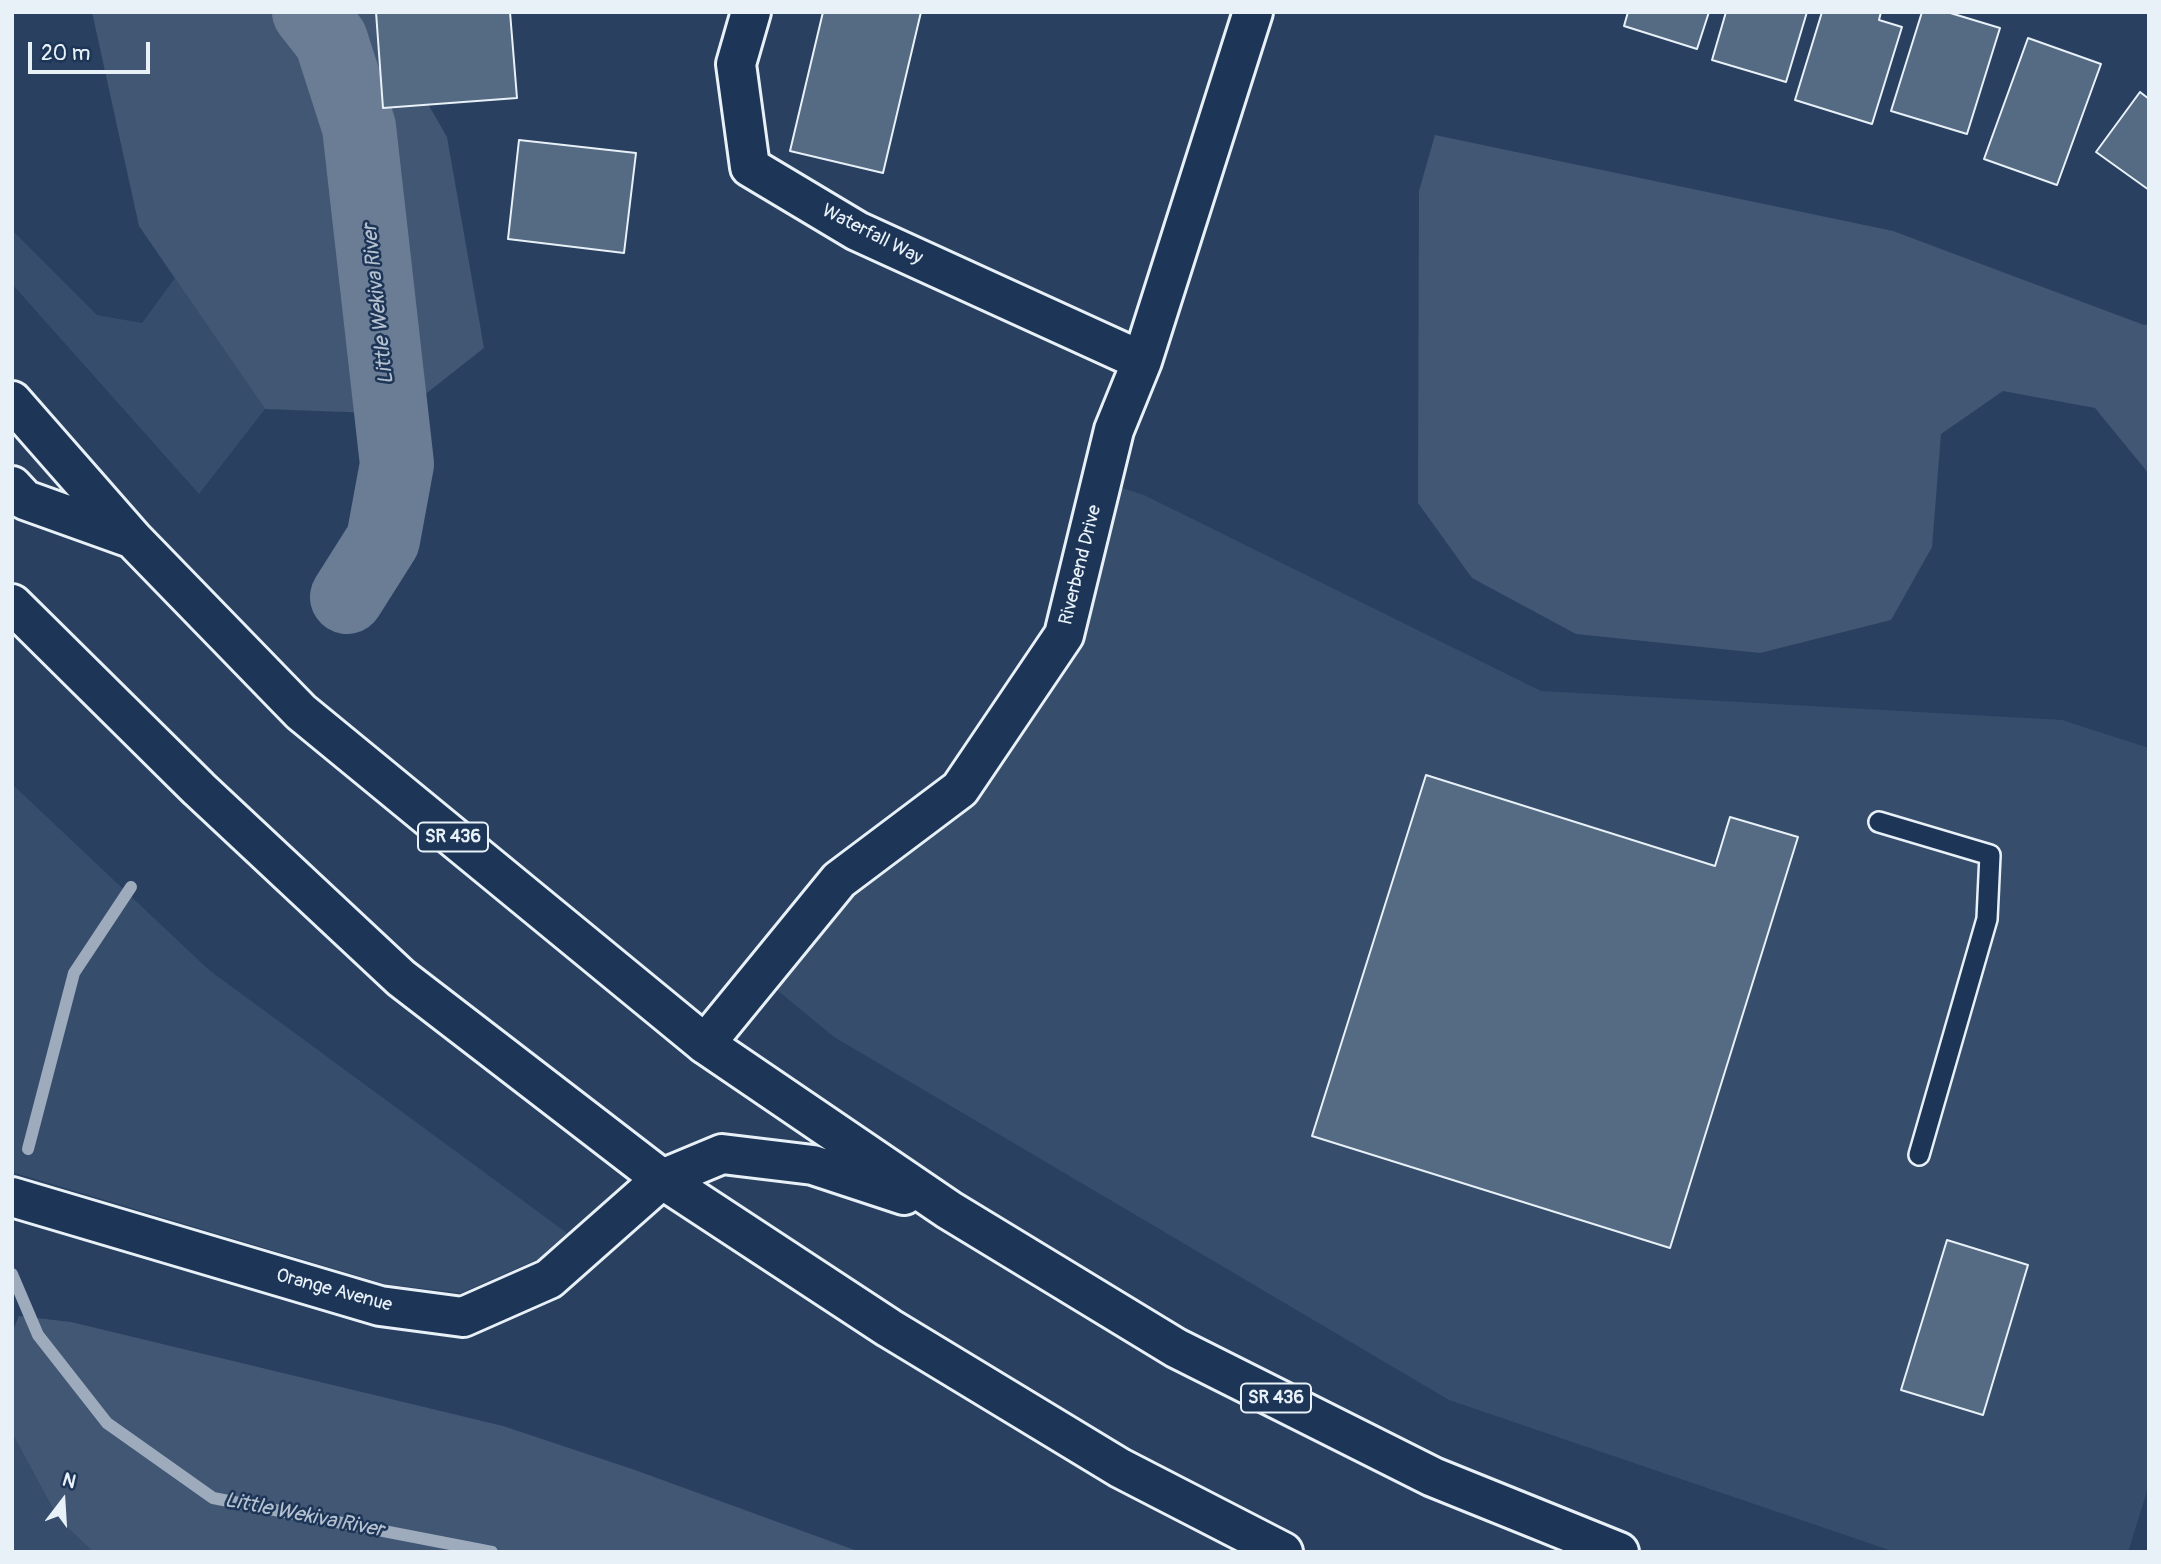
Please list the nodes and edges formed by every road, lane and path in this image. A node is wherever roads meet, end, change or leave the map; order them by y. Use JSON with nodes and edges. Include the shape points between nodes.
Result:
{"nodes":[{"id":1,"x":751,"y":12,"type":"edge"},
{"id":2,"x":1254,"y":12,"type":"edge"},
{"id":3,"x":1142,"y":361,"type":"junction"},
{"id":4,"x":12,"y":401,"type":"edge"},
{"id":5,"x":12,"y":486,"type":"edge"},
{"id":6,"x":133,"y":539,"type":"junction"},
{"id":7,"x":12,"y":604,"type":"edge"},
{"id":8,"x":1879,"y":822,"type":"dead end"},
{"id":9,"x":705,"y":1044,"type":"junction"},
{"id":10,"x":1919,"y":1155,"type":"dead end"},
{"id":11,"x":662,"y":1179,"type":"junction"},
{"id":12,"x":12,"y":1197,"type":"edge"},
{"id":13,"x":949,"y":1210,"type":"junction"},
{"id":14,"x":1283,"y":1552,"type":"edge"},
{"id":15,"x":1619,"y":1552,"type":"edge"}],
"edges":[{"from":1,"to":3,"type":"main road","name":"Waterfall Way","via":[[736,64],[750,167],[857,231]]},
{"from":2,"to":3,"type":"main road","name":"Riverbend Drive"},
{"from":3,"to":9,"type":"main road","name":"Riverbend Drive","via":[[1114,430],[1064,635],[960,789],[839,880]]},
{"from":4,"to":6,"type":"main road","number":"SR 436"},
{"from":5,"to":6,"type":"main road","via":[[25,500]]},
{"from":6,"to":9,"type":"main road","number":"SR 436","via":[[301,712]]},
{"from":7,"to":11,"type":"main road","via":[[198,789],[401,978]]},
{"from":8,"to":10,"type":"lane","via":[[1990,855],[1987,919]]},
{"from":9,"to":13,"type":"main road","number":"SR 436"},
{"from":11,"to":12,"type":"main road","name":"Orange Avenue","via":[[549,1279],[463,1317],[380,1306]]},
{"from":11,"to":13,"type":"main road","name":"Orange Avenue","via":[[722,1154],[813,1165]]},
{"from":11,"to":14,"type":"main road","via":[[889,1328],[1120,1468]]},
{"from":13,"to":15,"type":"main road","number":"SR 436","via":[[1176,1348],[1433,1477]]}]}
